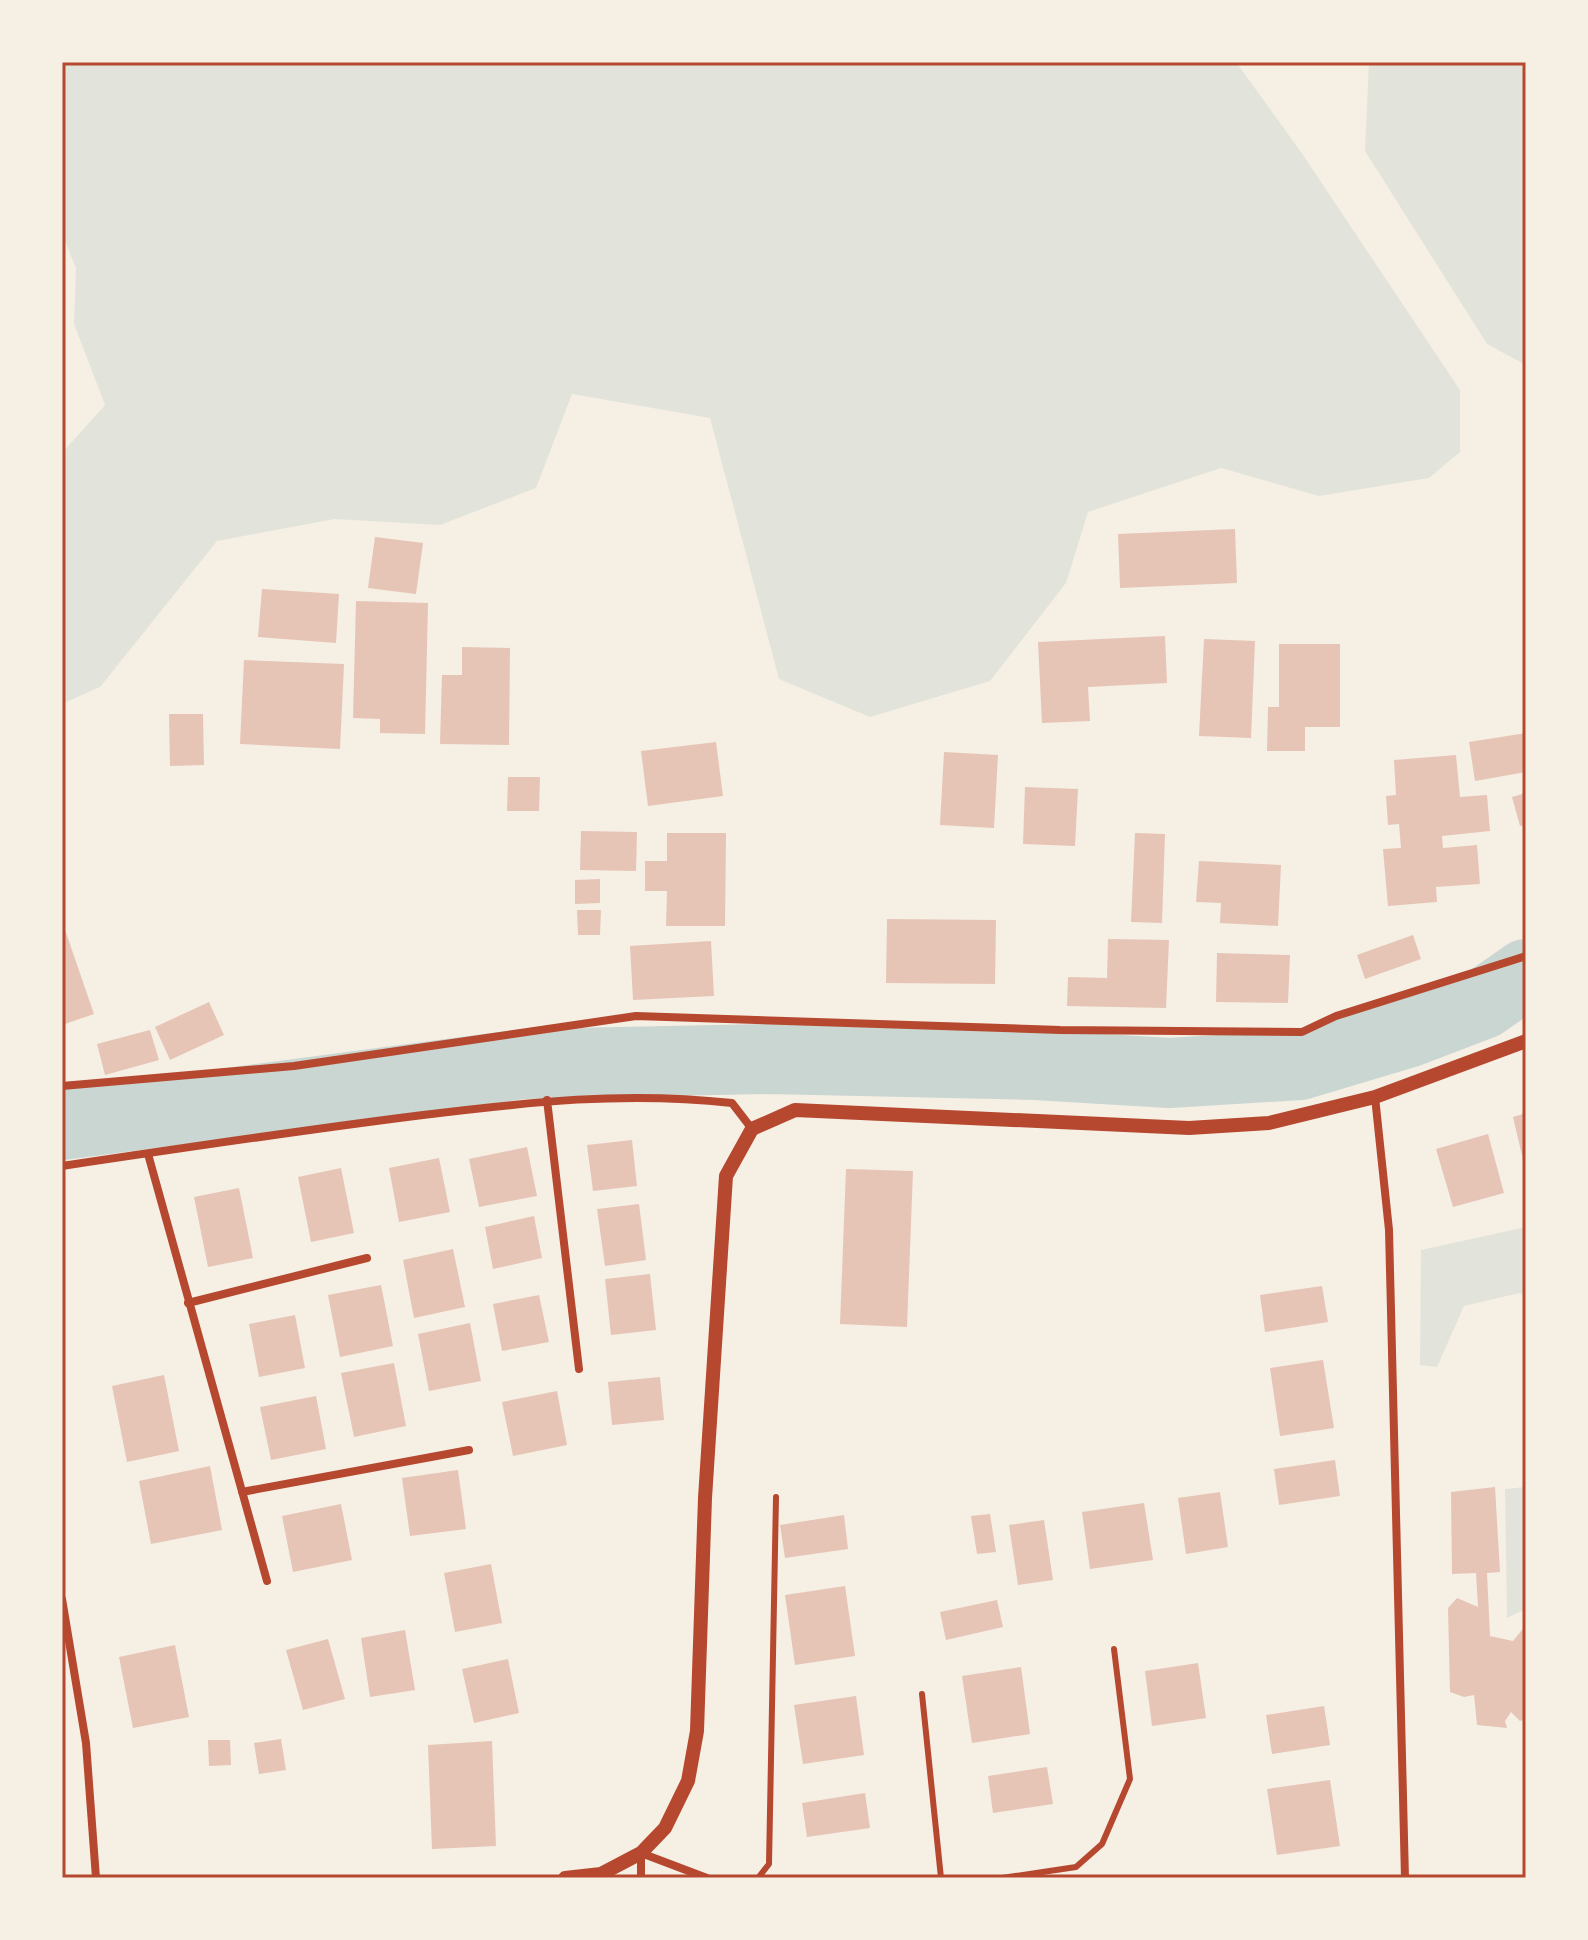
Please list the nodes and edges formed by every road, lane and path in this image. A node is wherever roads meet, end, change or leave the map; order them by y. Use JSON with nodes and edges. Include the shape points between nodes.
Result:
{"nodes":[{"id":1,"x":1526,"y":956,"type":"edge"},
{"id":2,"x":1526,"y":1041,"type":"edge"},
{"id":3,"x":62,"y":1086,"type":"edge"},
{"id":4,"x":1375,"y":1097,"type":"junction"},
{"id":5,"x":547,"y":1100,"type":"junction"},
{"id":6,"x":752,"y":1129,"type":"junction"},
{"id":7,"x":148,"y":1154,"type":"junction"},
{"id":8,"x":62,"y":1166,"type":"edge"},
{"id":9,"x":367,"y":1258,"type":"dead end"},
{"id":10,"x":188,"y":1303,"type":"junction"},
{"id":11,"x":579,"y":1369,"type":"dead end"},
{"id":12,"x":469,"y":1450,"type":"dead end"},
{"id":13,"x":242,"y":1492,"type":"junction"},
{"id":14,"x":776,"y":1497,"type":"dead end"},
{"id":15,"x":267,"y":1581,"type":"dead end"},
{"id":16,"x":62,"y":1599,"type":"edge"},
{"id":17,"x":1114,"y":1649,"type":"dead end"},
{"id":18,"x":922,"y":1694,"type":"dead end"},
{"id":19,"x":641,"y":1853,"type":"junction"},
{"id":20,"x":96,"y":1878,"type":"edge"},
{"id":21,"x":565,"y":1878,"type":"edge"},
{"id":22,"x":641,"y":1878,"type":"edge"},
{"id":23,"x":707,"y":1878,"type":"edge"},
{"id":24,"x":758,"y":1878,"type":"edge"},
{"id":25,"x":941,"y":1878,"type":"edge"},
{"id":26,"x":1002,"y":1878,"type":"edge"},
{"id":27,"x":1405,"y":1878,"type":"edge"}],
"edges":[{"from":1,"to":3,"type":"street","via":[[1336,1016],[1302,1032],[636,1016],[294,1066]]},
{"from":2,"to":4,"type":"street"},
{"from":4,"to":6,"type":"street","via":[[1269,1123],[1189,1128],[795,1110]]},
{"from":4,"to":27,"type":"street","via":[[1389,1230]]},
{"from":5,"to":6,"type":"street","via":[[666,1096],[732,1103]]},
{"from":5,"to":7,"type":"street"},
{"from":5,"to":11,"type":"street"},
{"from":6,"to":19,"type":"street","via":[[726,1176],[705,1498],[697,1731],[688,1781],[665,1828]]},
{"from":7,"to":8,"type":"street"},
{"from":7,"to":10,"type":"street"},
{"from":9,"to":10,"type":"street"},
{"from":10,"to":13,"type":"street"},
{"from":12,"to":13,"type":"street"},
{"from":13,"to":15,"type":"street"},
{"from":14,"to":24,"type":"lane","via":[[769,1864]]},
{"from":16,"to":20,"type":"street","via":[[86,1743]]},
{"from":17,"to":26,"type":"lane","via":[[1130,1779],[1102,1844],[1076,1867]]},
{"from":18,"to":25,"type":"lane"},
{"from":19,"to":21,"type":"street","via":[[601,1874]]},
{"from":19,"to":22,"type":"street"},
{"from":19,"to":23,"type":"street"}]}
